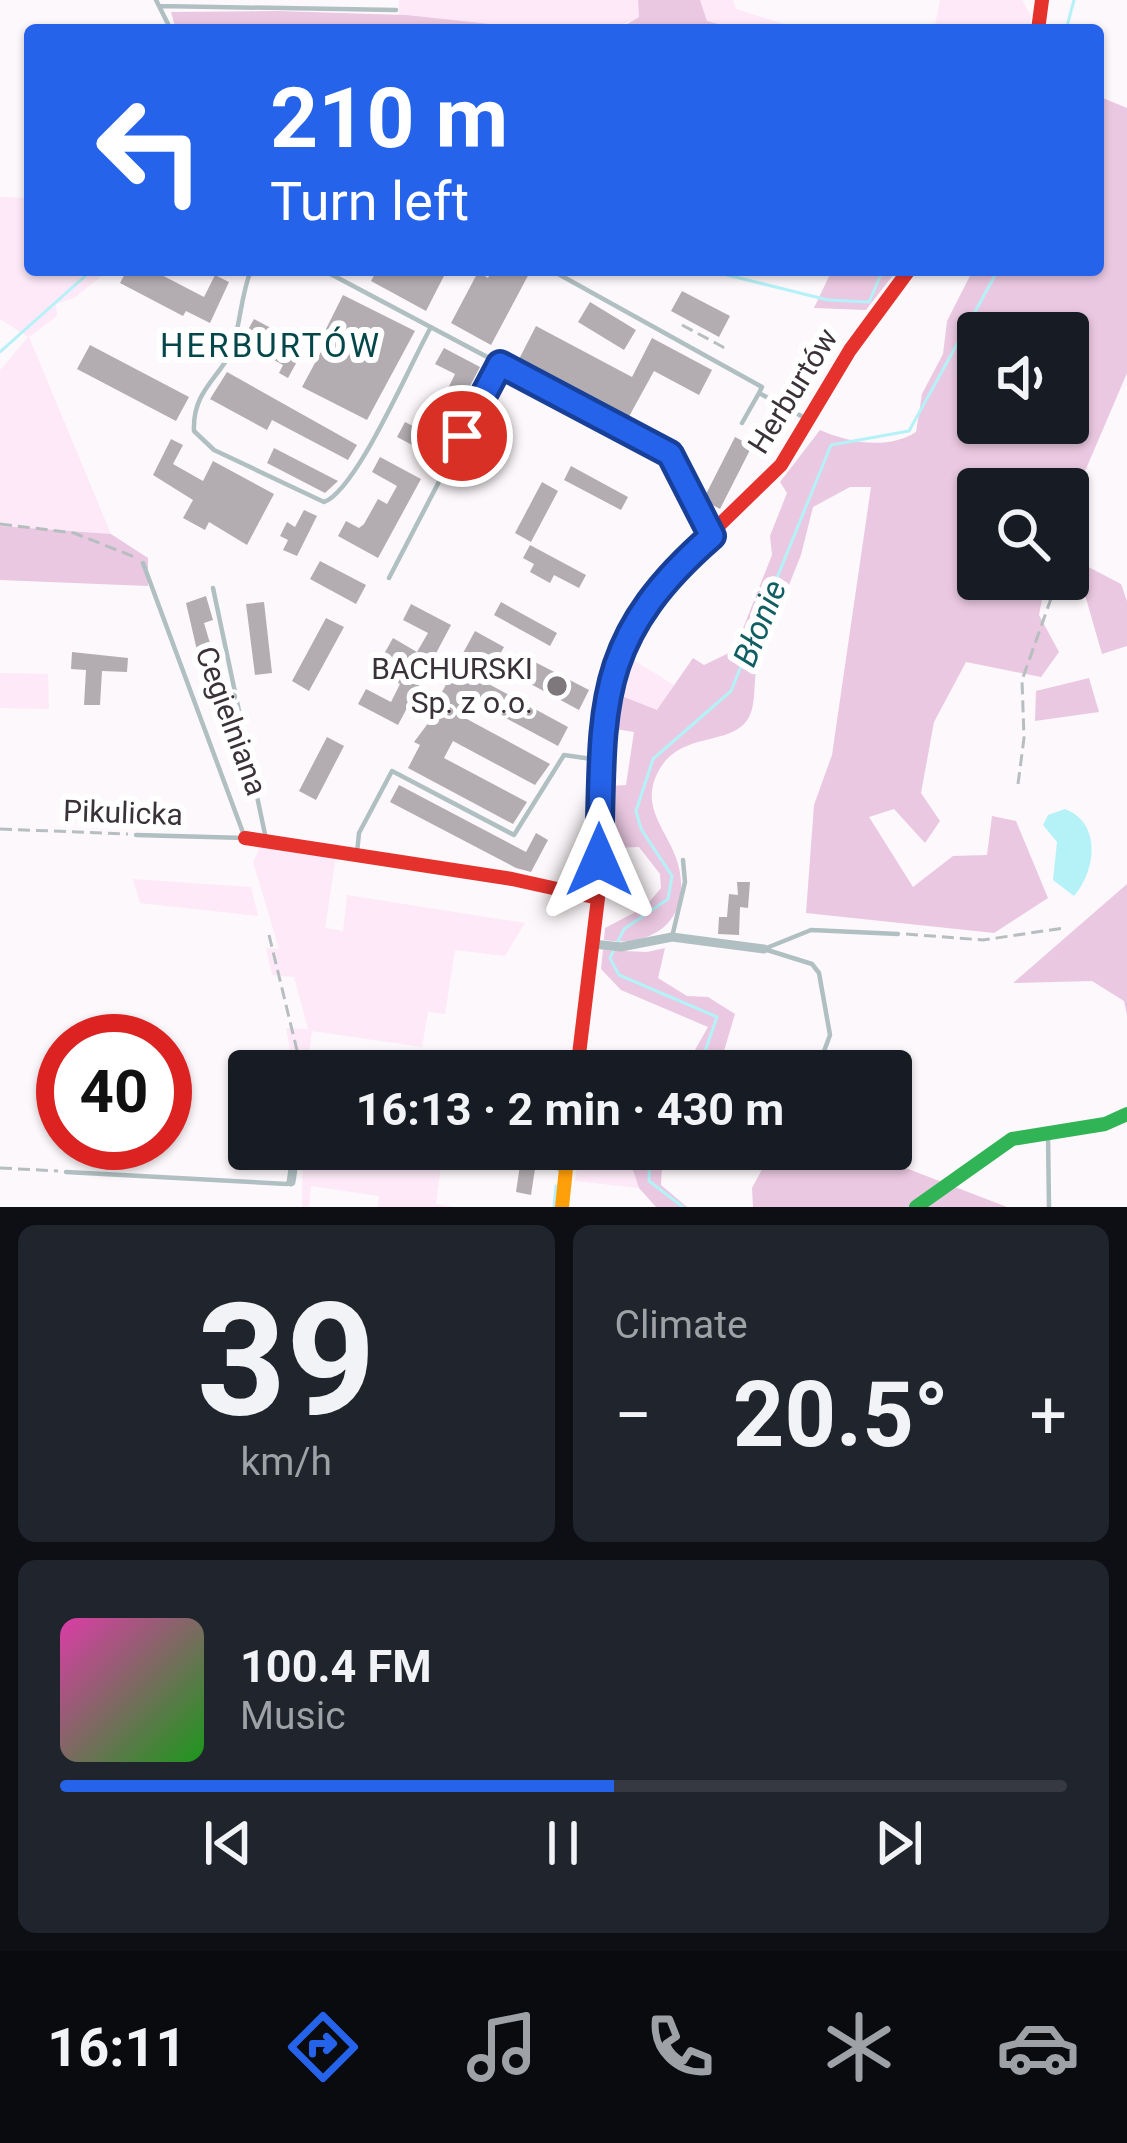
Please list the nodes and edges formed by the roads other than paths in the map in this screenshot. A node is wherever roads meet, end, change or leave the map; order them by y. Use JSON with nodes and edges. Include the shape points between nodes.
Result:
{"nodes":[{"id":1,"x":157,"y":3,"type":"edge"},
{"id":2,"x":396,"y":10,"type":"dead end"},
{"id":3,"x":250,"y":276,"type":"edge"},
{"id":4,"x":334,"y":276,"type":"edge"},
{"id":5,"x":562,"y":276,"type":"edge"},
{"id":6,"x":905,"y":276,"type":"edge"},
{"id":7,"x":430,"y":327,"type":"junction"},
{"id":8,"x":500,"y":364,"type":"junction"},
{"id":9,"x":758,"y":393,"type":"junction"},
{"id":10,"x":810,"y":421,"type":"junction"},
{"id":11,"x":742,"y":423,"type":"dead end"},
{"id":12,"x":712,"y":536,"type":"junction"},
{"id":13,"x":143,"y":563,"type":"road end"},
{"id":14,"x":389,"y":578,"type":"dead end"},
{"id":15,"x":213,"y":588,"type":"dead end"},
{"id":16,"x":599,"y":760,"type":"junction"},
{"id":17,"x":136,"y":835,"type":"road end"},
{"id":18,"x":245,"y":838,"type":"junction"},
{"id":19,"x":266,"y":840,"type":"junction"},
{"id":20,"x":357,"y":854,"type":"junction"},
{"id":21,"x":682,"y":860,"type":"dead end"},
{"id":22,"x":598,"y":898,"type":"junction"},
{"id":23,"x":898,"y":934,"type":"road end"},
{"id":24,"x":672,"y":938,"type":"junction"},
{"id":25,"x":597,"y":944,"type":"junction"},
{"id":26,"x":764,"y":949,"type":"junction"},
{"id":27,"x":580,"y":1050,"type":"edge"},
{"id":28,"x":824,"y":1050,"type":"edge"},
{"id":29,"x":1127,"y":1114,"type":"edge"},
{"id":30,"x":1048,"y":1130,"type":"junction"},
{"id":31,"x":292,"y":1170,"type":"edge"},
{"id":32,"x":566,"y":1170,"type":"edge"},
{"id":33,"x":66,"y":1172,"type":"road end"},
{"id":34,"x":290,"y":1182,"type":"joint"},
{"id":35,"x":562,"y":1207,"type":"edge"},
{"id":36,"x":916,"y":1207,"type":"edge"},
{"id":37,"x":1049,"y":1207,"type":"edge"}],
"edges":[{"from":1,"to":2,"type":"lane"},
{"from":3,"to":7,"type":"lane","via":[[231,352],[197,406],[194,431],[214,450],[319,500],[333,499],[369,453]]},
{"from":4,"to":7,"type":"lane"},
{"from":5,"to":9,"type":"lane","via":[[762,387]]},
{"from":6,"to":10,"type":"street","name":"Herburtów"},
{"from":7,"to":8,"type":"lane"},
{"from":8,"to":12,"type":"lane","via":[[670,454]]},
{"from":8,"to":14,"type":"lane"},
{"from":9,"to":10,"type":"lane"},
{"from":9,"to":11,"type":"lane"},
{"from":10,"to":12,"type":"street","name":"Herburtów","via":[[772,476]]},
{"from":12,"to":16,"type":"street","name":"Herburtów","via":[[640,608],[608,698]]},
{"from":13,"to":18,"type":"lane","name":"Cegielniana"},
{"from":15,"to":19,"type":"lane"},
{"from":16,"to":20,"type":"lane","via":[[564,754],[514,835],[392,771],[358,833]]},
{"from":16,"to":22,"type":"street","name":"Herburtów"},
{"from":17,"to":18,"type":"lane","name":"Pikulicka"},
{"from":18,"to":19,"type":"street","name":"Cegielniana"},
{"from":19,"to":20,"type":"street","name":"Cegielniana"},
{"from":20,"to":22,"type":"street","name":"Cegielniana"},
{"from":21,"to":24,"type":"lane"},
{"from":22,"to":25,"type":"street","name":"Herburtów"},
{"from":23,"to":26,"type":"lane","via":[[812,930]]},
{"from":24,"to":25,"type":"street"},
{"from":24,"to":26,"type":"street"},
{"from":25,"to":27,"type":"street","name":"Herburtów"},
{"from":26,"to":28,"type":"lane","via":[[817,968],[830,1035]]},
{"from":29,"to":30,"type":"street"},
{"from":30,"to":36,"type":"street","via":[[1012,1139]]},
{"from":30,"to":37,"type":"lane"},
{"from":31,"to":34,"type":"street"},
{"from":32,"to":35,"type":"street"},
{"from":33,"to":34,"type":"lane"}]}
